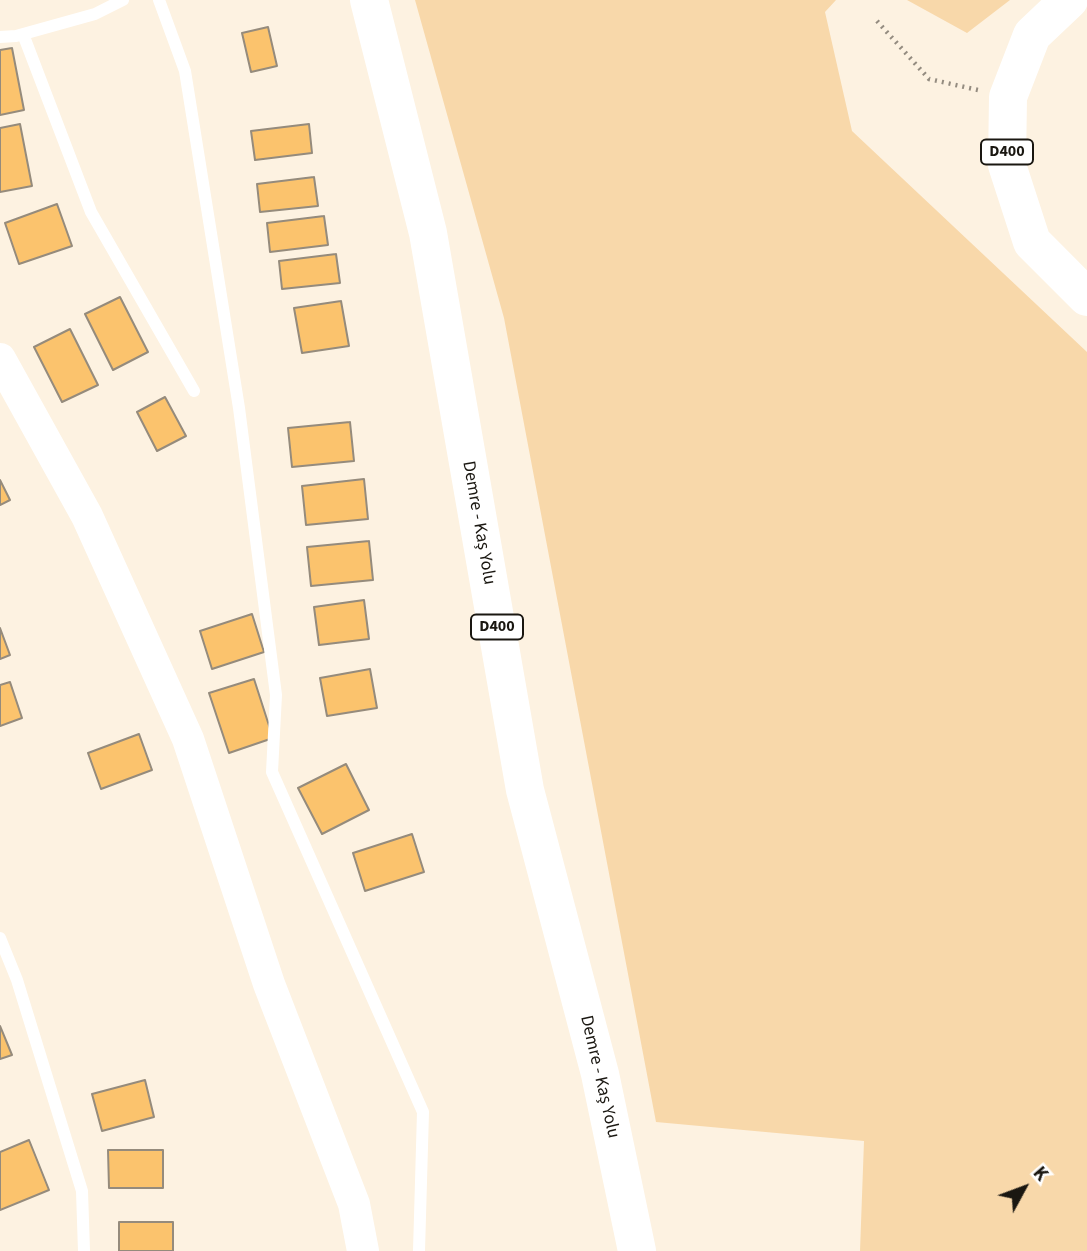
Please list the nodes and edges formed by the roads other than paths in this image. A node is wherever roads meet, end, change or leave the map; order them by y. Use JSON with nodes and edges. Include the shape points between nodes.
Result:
{"nodes":[{"id":1,"x":122,"y":0,"type":"edge"},
{"id":2,"x":159,"y":0,"type":"edge"},
{"id":3,"x":369,"y":0,"type":"edge"},
{"id":4,"x":1069,"y":0,"type":"edge"},
{"id":5,"x":23,"y":34,"type":"junction"},
{"id":6,"x":0,"y":37,"type":"edge"},
{"id":7,"x":1087,"y":297,"type":"edge"},
{"id":8,"x":0,"y":359,"type":"edge"},
{"id":9,"x":194,"y":391,"type":"dead end"},
{"id":10,"x":0,"y":938,"type":"edge"},
{"id":11,"x":84,"y":1251,"type":"edge"},
{"id":12,"x":363,"y":1251,"type":"edge"},
{"id":13,"x":419,"y":1251,"type":"edge"},
{"id":14,"x":637,"y":1251,"type":"edge"}],
"edges":[{"from":1,"to":5,"type":"lane","via":[[95,14]]},
{"from":2,"to":13,"type":"lane","via":[[185,71],[239,408],[276,695],[272,772],[423,1112]]},
{"from":3,"to":14,"type":"highway","name":"Demre - Kaş Yolu","number":"D400","via":[[428,233],[525,790],[600,1074]]},
{"from":4,"to":7,"type":"highway","number":"D400","via":[[1032,35],[1008,97],[1007,166],[1032,242]]},
{"from":5,"to":6,"type":"lane"},
{"from":5,"to":9,"type":"lane","via":[[91,212]]},
{"from":8,"to":12,"type":"street","via":[[87,516],[188,739],[269,984],[354,1204]]},
{"from":10,"to":11,"type":"lane","via":[[82,1191]]}]}
